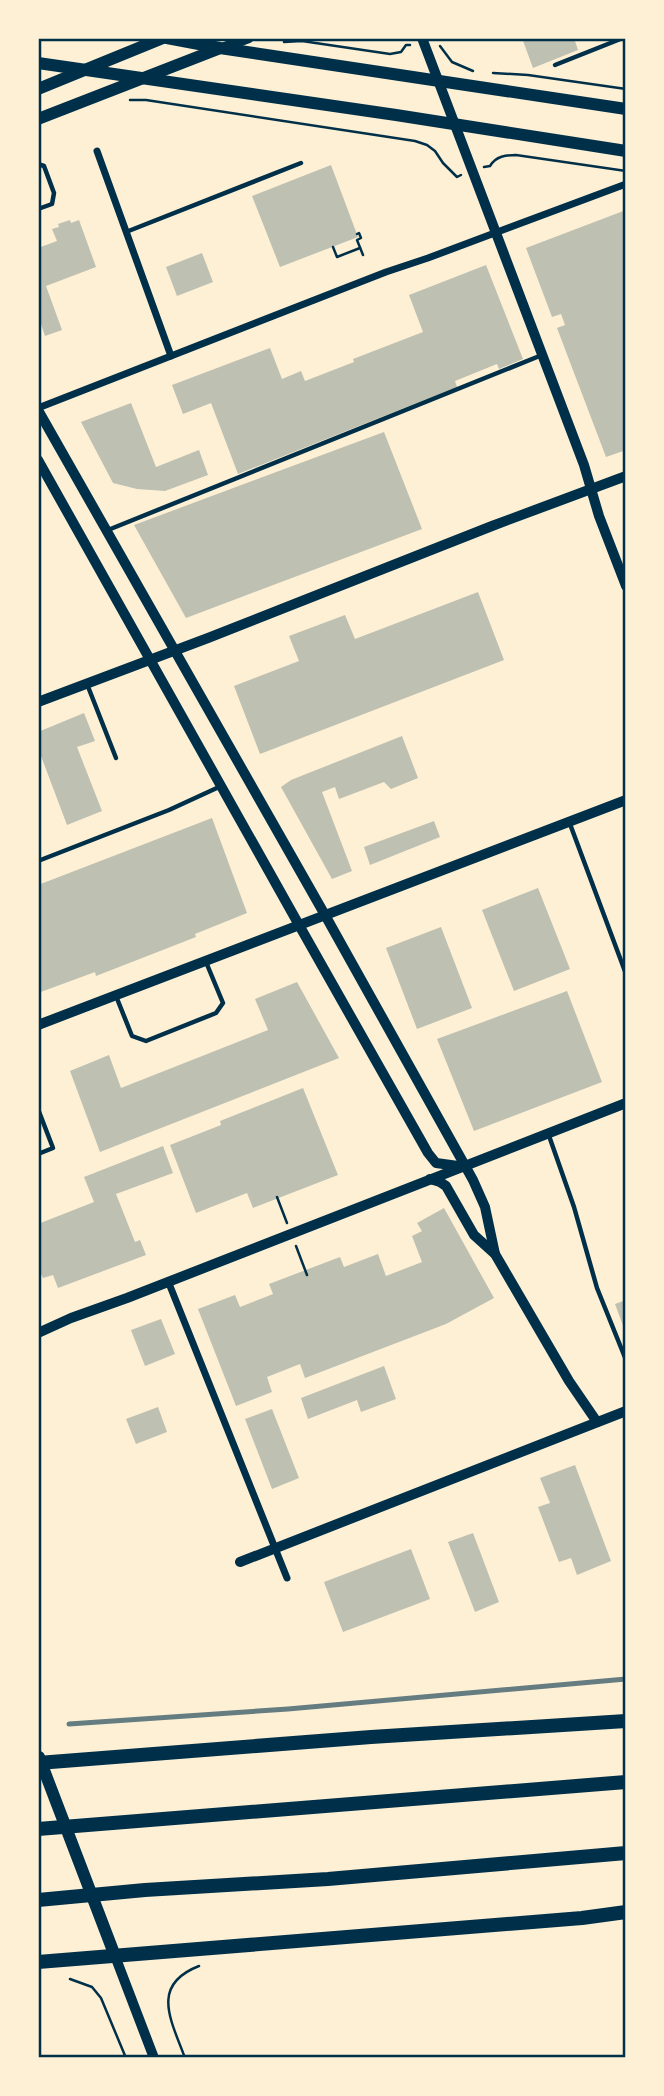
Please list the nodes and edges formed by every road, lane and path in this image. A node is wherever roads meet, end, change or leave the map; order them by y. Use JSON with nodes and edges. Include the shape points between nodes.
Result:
{"nodes":[{"id":1,"x":165,"y":38,"type":"edge"},
{"id":2,"x":249,"y":38,"type":"edge"},
{"id":3,"x":436,"y":38,"type":"edge"},
{"id":4,"x":623,"y":38,"type":"edge"},
{"id":5,"x":417,"y":41,"type":"edge"},
{"id":6,"x":280,"y":43,"type":"dead end"},
{"id":7,"x":220,"y":48,"type":"junction"},
{"id":8,"x":38,"y":63,"type":"edge"},
{"id":9,"x":555,"y":65,"type":"dead end"},
{"id":10,"x":86,"y":70,"type":"junction"},
{"id":11,"x":474,"y":71,"type":"dead end"},
{"id":12,"x":484,"y":72,"type":"dead end"},
{"id":13,"x":144,"y":78,"type":"junction"},
{"id":14,"x":438,"y":80,"type":"junction"},
{"id":15,"x":38,"y":89,"type":"edge"},
{"id":16,"x":625,"y":89,"type":"edge"},
{"id":17,"x":124,"y":100,"type":"dead end"},
{"id":18,"x":625,"y":109,"type":"edge"},
{"id":19,"x":38,"y":119,"type":"edge"},
{"id":20,"x":454,"y":124,"type":"junction"},
{"id":21,"x":97,"y":151,"type":"dead end"},
{"id":22,"x":625,"y":151,"type":"edge"},
{"id":23,"x":301,"y":163,"type":"dead end"},
{"id":24,"x":38,"y":164,"type":"edge"},
{"id":25,"x":490,"y":166,"type":"dead end"},
{"id":26,"x":625,"y":172,"type":"edge"},
{"id":27,"x":457,"y":177,"type":"dead end"},
{"id":28,"x":625,"y":184,"type":"edge"},
{"id":29,"x":38,"y":209,"type":"edge"},
{"id":30,"x":127,"y":232,"type":"junction"},
{"id":31,"x":494,"y":232,"type":"junction"},
{"id":32,"x":357,"y":234,"type":"dead end"},
{"id":33,"x":332,"y":247,"type":"dead end"},
{"id":34,"x":360,"y":248,"type":"junction"},
{"id":35,"x":363,"y":255,"type":"dead end"},
{"id":36,"x":542,"y":355,"type":"junction"},
{"id":37,"x":171,"y":356,"type":"junction"},
{"id":38,"x":38,"y":409,"type":"edge"},
{"id":39,"x":38,"y":460,"type":"edge"},
{"id":40,"x":625,"y":475,"type":"edge"},
{"id":41,"x":591,"y":489,"type":"junction"},
{"id":42,"x":107,"y":530,"type":"junction"},
{"id":43,"x":625,"y":586,"type":"edge"},
{"id":44,"x":175,"y":650,"type":"junction"},
{"id":45,"x":149,"y":659,"type":"junction"},
{"id":46,"x":87,"y":683,"type":"junction"},
{"id":47,"x":38,"y":702,"type":"edge"},
{"id":48,"x":116,"y":758,"type":"dead end"},
{"id":49,"x":221,"y":786,"type":"junction"},
{"id":50,"x":625,"y":800,"type":"edge"},
{"id":51,"x":569,"y":821,"type":"junction"},
{"id":52,"x":38,"y":861,"type":"edge"},
{"id":53,"x":325,"y":915,"type":"junction"},
{"id":54,"x":299,"y":925,"type":"junction"},
{"id":55,"x":206,"y":961,"type":"junction"},
{"id":56,"x":625,"y":974,"type":"edge"},
{"id":57,"x":116,"y":996,"type":"junction"},
{"id":58,"x":38,"y":1026,"type":"edge"},
{"id":59,"x":625,"y":1103,"type":"edge"},
{"id":60,"x":38,"y":1109,"type":"edge"},
{"id":61,"x":548,"y":1133,"type":"junction"},
{"id":62,"x":38,"y":1154,"type":"edge"},
{"id":63,"x":465,"y":1165,"type":"junction"},
{"id":64,"x":430,"y":1179,"type":"junction"},
{"id":65,"x":495,"y":1254,"type":"junction"},
{"id":66,"x":168,"y":1281,"type":"junction"},
{"id":67,"x":38,"y":1334,"type":"edge"},
{"id":68,"x":625,"y":1360,"type":"edge"},
{"id":69,"x":625,"y":1411,"type":"edge"},
{"id":70,"x":597,"y":1422,"type":"junction"},
{"id":71,"x":275,"y":1548,"type":"junction"},
{"id":72,"x":240,"y":1562,"type":"dead end"},
{"id":73,"x":287,"y":1578,"type":"dead end"},
{"id":74,"x":625,"y":1721,"type":"edge"},
{"id":75,"x":41,"y":1764,"type":"edge"},
{"id":76,"x":625,"y":1782,"type":"edge"},
{"id":77,"x":38,"y":1829,"type":"edge"},
{"id":78,"x":625,"y":1853,"type":"edge"},
{"id":79,"x":38,"y":1900,"type":"edge"},
{"id":80,"x":625,"y":1912,"type":"edge"},
{"id":81,"x":115,"y":1956,"type":"junction"},
{"id":82,"x":38,"y":1962,"type":"edge"},
{"id":83,"x":199,"y":1966,"type":"dead end"},
{"id":84,"x":70,"y":1979,"type":"dead end"},
{"id":85,"x":126,"y":2057,"type":"edge"},
{"id":86,"x":154,"y":2057,"type":"edge"},
{"id":87,"x":185,"y":2057,"type":"edge"}],
"edges":[{"from":1,"to":7,"type":"main road"},
{"from":1,"to":10,"type":"main road"},
{"from":2,"to":7,"type":"main road"},
{"from":3,"to":11,"type":"path","via":[[452,62]]},
{"from":4,"to":9,"type":"lane"},
{"from":5,"to":6,"type":"path","via":[[390,54],[302,41]]},
{"from":5,"to":14,"type":"street"},
{"from":7,"to":13,"type":"main road"},
{"from":7,"to":14,"type":"main road"},
{"from":8,"to":10,"type":"main road"},
{"from":10,"to":13,"type":"main road"},
{"from":10,"to":15,"type":"main road"},
{"from":12,"to":16,"type":"path"},
{"from":13,"to":19,"type":"main road"},
{"from":13,"to":20,"type":"main road"},
{"from":14,"to":18,"type":"main road"},
{"from":14,"to":20,"type":"street"},
{"from":17,"to":27,"type":"path","via":[[415,141],[435,151]]},
{"from":20,"to":22,"type":"main road"},
{"from":20,"to":31,"type":"street"},
{"from":21,"to":30,"type":"street"},
{"from":23,"to":30,"type":"lane"},
{"from":24,"to":29,"type":"lane","via":[[44,166],[54,193],[52,204]]},
{"from":25,"to":26,"type":"path","via":[[504,155],[516,155]]},
{"from":28,"to":31,"type":"street"},
{"from":30,"to":37,"type":"street"},
{"from":31,"to":36,"type":"street"},
{"from":31,"to":37,"type":"street"},
{"from":32,"to":34,"type":"path"},
{"from":33,"to":34,"type":"path","via":[[337,257]]},
{"from":34,"to":35,"type":"path"},
{"from":36,"to":41,"type":"street"},
{"from":36,"to":42,"type":"lane"},
{"from":37,"to":38,"type":"street"},
{"from":38,"to":42,"type":"main road"},
{"from":39,"to":45,"type":"main road"},
{"from":40,"to":41,"type":"street"},
{"from":41,"to":43,"type":"street"},
{"from":41,"to":44,"type":"street"},
{"from":42,"to":44,"type":"main road"},
{"from":44,"to":45,"type":"street"},
{"from":44,"to":53,"type":"main road"},
{"from":45,"to":46,"type":"street"},
{"from":45,"to":49,"type":"main road"},
{"from":46,"to":47,"type":"street"},
{"from":46,"to":48,"type":"lane"},
{"from":49,"to":52,"type":"lane"},
{"from":49,"to":54,"type":"main road"},
{"from":50,"to":51,"type":"main road"},
{"from":51,"to":53,"type":"main road"},
{"from":51,"to":56,"type":"lane"},
{"from":53,"to":54,"type":"main road"},
{"from":53,"to":63,"type":"street"},
{"from":54,"to":55,"type":"main road"},
{"from":54,"to":63,"type":"street","via":[[428,1153],[442,1165]]},
{"from":55,"to":57,"type":"main road"},
{"from":55,"to":57,"type":"lane","via":[[223,1003],[216,1013],[146,1041],[132,1036]]},
{"from":57,"to":58,"type":"main road"},
{"from":59,"to":61,"type":"street"},
{"from":60,"to":62,"type":"lane","via":[[53,1148]]},
{"from":61,"to":63,"type":"street"},
{"from":61,"to":68,"type":"lane"},
{"from":63,"to":64,"type":"street"},
{"from":63,"to":65,"type":"street","via":[[482,1198]]},
{"from":64,"to":65,"type":"street","via":[[446,1186],[474,1235]]},
{"from":64,"to":66,"type":"street"},
{"from":65,"to":70,"type":"street"},
{"from":66,"to":67,"type":"street"},
{"from":66,"to":71,"type":"street"},
{"from":69,"to":70,"type":"street"},
{"from":70,"to":71,"type":"street"},
{"from":71,"to":72,"type":"street"},
{"from":71,"to":73,"type":"street"},
{"from":74,"to":75,"type":"highway"},
{"from":75,"to":81,"type":"main road"},
{"from":76,"to":77,"type":"highway"},
{"from":78,"to":79,"type":"highway"},
{"from":80,"to":81,"type":"highway"},
{"from":81,"to":82,"type":"highway"},
{"from":81,"to":86,"type":"main road"},
{"from":83,"to":87,"type":"path","via":[[178,1977],[167,2001]]},
{"from":84,"to":85,"type":"path","via":[[92,1987],[101,1998]]}]}
